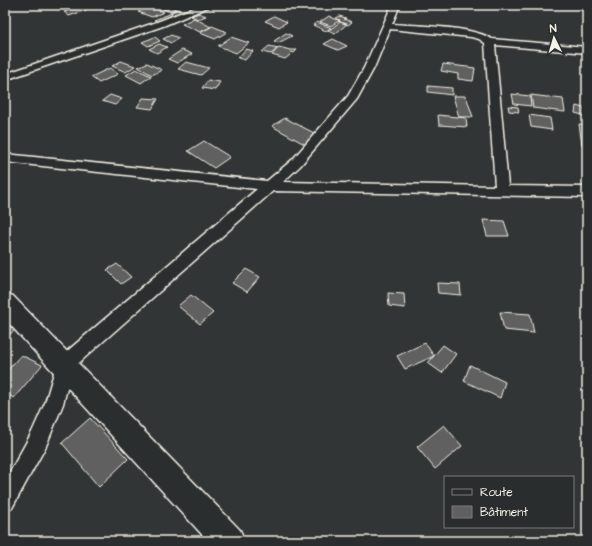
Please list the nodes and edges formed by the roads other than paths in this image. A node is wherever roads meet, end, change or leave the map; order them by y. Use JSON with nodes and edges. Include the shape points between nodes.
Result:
{"nodes":[{"id":1,"x":209,"y":5,"type":"edge"},
{"id":2,"x":396,"y":5,"type":"edge"},
{"id":3,"x":387,"y":26,"type":"junction"},
{"id":4,"x":490,"y":42,"type":"junction"},
{"id":5,"x":587,"y":50,"type":"edge"},
{"id":6,"x":5,"y":78,"type":"edge"},
{"id":7,"x":5,"y":158,"type":"edge"},
{"id":8,"x":268,"y":186,"type":"junction"},
{"id":9,"x":502,"y":190,"type":"junction"},
{"id":10,"x":587,"y":192,"type":"edge"},
{"id":11,"x":5,"y":303,"type":"edge"},
{"id":12,"x":64,"y":365,"type":"junction"},
{"id":13,"x":5,"y":501,"type":"edge"},
{"id":14,"x":229,"y":541,"type":"edge"}],
"edges":[{"from":1,"to":6,"type":"street"},
{"from":2,"to":3,"type":"street"},
{"from":3,"to":4,"type":"street","via":[[471,34]]},
{"from":3,"to":8,"type":"street","via":[[353,97],[296,163]]},
{"from":4,"to":5,"type":"street"},
{"from":4,"to":9,"type":"street"},
{"from":7,"to":8,"type":"street"},
{"from":8,"to":9,"type":"street"},
{"from":8,"to":12,"type":"street"},
{"from":9,"to":10,"type":"street"},
{"from":11,"to":12,"type":"main road"},
{"from":12,"to":13,"type":"street","via":[[54,404],[39,439]]},
{"from":12,"to":14,"type":"main road"}]}
